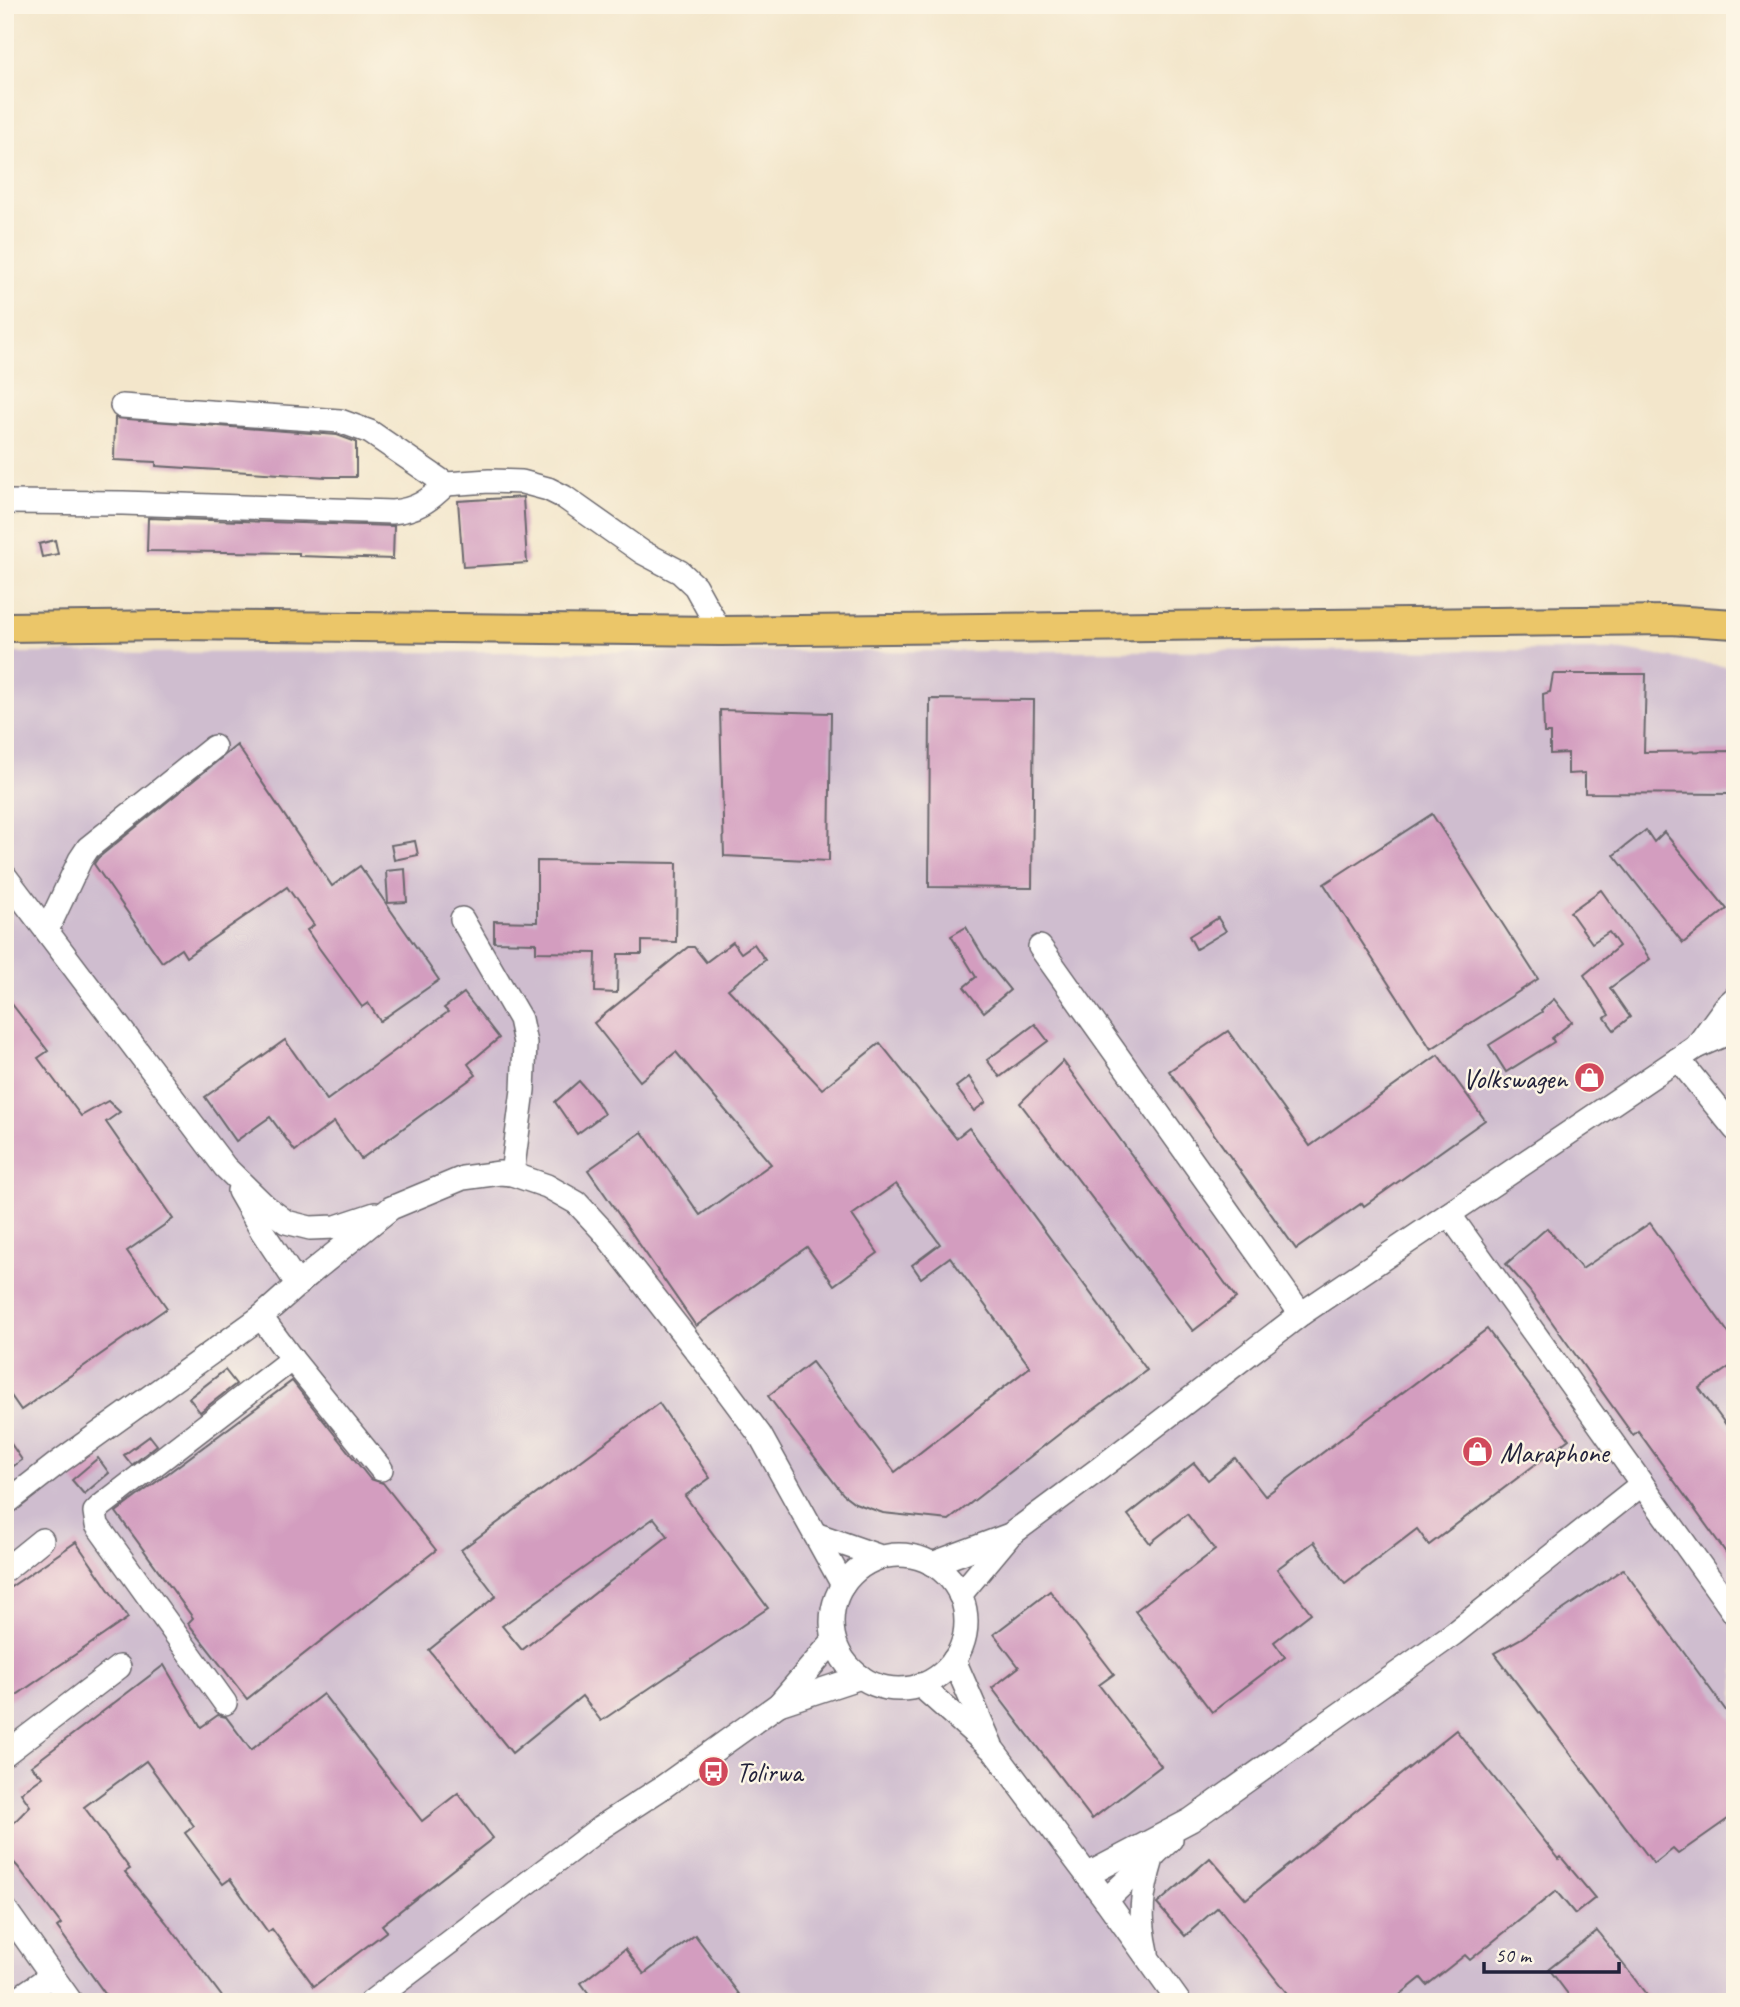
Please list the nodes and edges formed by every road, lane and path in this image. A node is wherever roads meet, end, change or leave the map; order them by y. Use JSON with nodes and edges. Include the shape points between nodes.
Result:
{"nodes":[{"id":1,"x":122,"y":406,"type":"dead end"},
{"id":2,"x":446,"y":484,"type":"junction"},
{"id":3,"x":5,"y":502,"type":"edge"},
{"id":4,"x":1735,"y":624,"type":"edge"},
{"id":5,"x":5,"y":627,"type":"edge"},
{"id":6,"x":720,"y":631,"type":"junction"},
{"id":7,"x":214,"y":747,"type":"dead end"},
{"id":8,"x":5,"y":876,"type":"edge"},
{"id":9,"x":461,"y":919,"type":"dead end"},
{"id":10,"x":47,"y":930,"type":"junction"},
{"id":11,"x":1040,"y":947,"type":"dead end"},
{"id":12,"x":1735,"y":998,"type":"edge"},
{"id":13,"x":1735,"y":1030,"type":"edge"},
{"id":14,"x":1687,"y":1053,"type":"junction"},
{"id":15,"x":1735,"y":1129,"type":"edge"},
{"id":16,"x":225,"y":1167,"type":"junction"},
{"id":17,"x":512,"y":1174,"type":"junction"},
{"id":18,"x":391,"y":1208,"type":"junction"},
{"id":19,"x":1449,"y":1214,"type":"junction"},
{"id":20,"x":298,"y":1285,"type":"junction"},
{"id":21,"x":1301,"y":1314,"type":"junction"},
{"id":22,"x":261,"y":1317,"type":"junction"},
{"id":23,"x":292,"y":1359,"type":"junction"},
{"id":24,"x":381,"y":1469,"type":"dead end"},
{"id":25,"x":1642,"y":1484,"type":"junction"},
{"id":26,"x":5,"y":1504,"type":"edge"},
{"id":27,"x":815,"y":1534,"type":"junction"},
{"id":28,"x":1010,"y":1535,"type":"junction"},
{"id":29,"x":42,"y":1540,"type":"dead end"},
{"id":30,"x":881,"y":1557,"type":"junction"},
{"id":31,"x":932,"y":1564,"type":"junction"},
{"id":32,"x":5,"y":1570,"type":"edge"},
{"id":33,"x":843,"y":1585,"type":"junction"},
{"id":34,"x":960,"y":1595,"type":"junction"},
{"id":35,"x":1735,"y":1614,"type":"edge"},
{"id":36,"x":834,"y":1640,"type":"junction"},
{"id":37,"x":954,"y":1660,"type":"junction"},
{"id":38,"x":118,"y":1667,"type":"dead end"},
{"id":39,"x":860,"y":1677,"type":"junction"},
{"id":40,"x":920,"y":1685,"type":"junction"},
{"id":41,"x":225,"y":1703,"type":"dead end"},
{"id":42,"x":779,"y":1704,"type":"junction"},
{"id":43,"x":994,"y":1751,"type":"junction"},
{"id":44,"x":5,"y":1754,"type":"edge"},
{"id":45,"x":1191,"y":1820,"type":"junction"},
{"id":46,"x":1152,"y":1857,"type":"junction"},
{"id":47,"x":1087,"y":1875,"type":"junction"},
{"id":48,"x":1106,"y":1900,"type":"junction"},
{"id":49,"x":5,"y":1909,"type":"edge"},
{"id":50,"x":1148,"y":1959,"type":"junction"},
{"id":51,"x":52,"y":1975,"type":"junction"},
{"id":52,"x":13,"y":2002,"type":"edge"},
{"id":53,"x":72,"y":2002,"type":"edge"},
{"id":54,"x":370,"y":2002,"type":"edge"},
{"id":55,"x":1179,"y":2002,"type":"edge"}],
"edges":[{"from":1,"to":2,"type":"lane","via":[[340,421],[370,432]]},
{"from":2,"to":3,"type":"lane","via":[[418,507],[392,512]]},
{"from":2,"to":6,"type":"lane","via":[[522,482],[564,497],[642,552],[680,572],[695,586]]},
{"from":4,"to":6,"type":"main road","via":[[1670,620]]},
{"from":5,"to":6,"type":"main road"},
{"from":7,"to":10,"type":"lane","via":[[88,848]]},
{"from":8,"to":10,"type":"lane"},
{"from":9,"to":17,"type":"lane","via":[[520,1019],[525,1043]]},
{"from":10,"to":16,"type":"lane"},
{"from":11,"to":21,"type":"lane"},
{"from":12,"to":14,"type":"lane"},
{"from":13,"to":14,"type":"lane"},
{"from":14,"to":15,"type":"lane"},
{"from":14,"to":19,"type":"lane"},
{"from":16,"to":18,"type":"lane","via":[[286,1222],[310,1228],[336,1227]]},
{"from":16,"to":20,"type":"lane"},
{"from":17,"to":18,"type":"lane","via":[[463,1178]]},
{"from":17,"to":27,"type":"lane","via":[[577,1203],[603,1231],[760,1435]]},
{"from":18,"to":20,"type":"lane"},
{"from":19,"to":21,"type":"lane"},
{"from":19,"to":25,"type":"lane"},
{"from":20,"to":22,"type":"lane"},
{"from":21,"to":28,"type":"lane"},
{"from":22,"to":23,"type":"lane"},
{"from":22,"to":26,"type":"lane"},
{"from":23,"to":24,"type":"lane"},
{"from":23,"to":41,"type":"lane","via":[[95,1512],[97,1525]]},
{"from":25,"to":35,"type":"lane"},
{"from":25,"to":45,"type":"lane","via":[[1453,1634]]},
{"from":27,"to":30,"type":"lane"},
{"from":27,"to":33,"type":"lane"},
{"from":28,"to":31,"type":"lane"},
{"from":28,"to":34,"type":"lane"},
{"from":29,"to":32,"type":"lane"},
{"from":30,"to":31,"type":"lane","via":[[916,1557]]},
{"from":30,"to":33,"type":"lane","via":[[859,1567]]},
{"from":31,"to":34,"type":"lane","via":[[949,1577]]},
{"from":33,"to":36,"type":"lane","via":[[835,1602]]},
{"from":34,"to":37,"type":"lane","via":[[965,1617],[963,1640]]},
{"from":36,"to":39,"type":"lane","via":[[844,1661]]},
{"from":36,"to":42,"type":"lane"},
{"from":37,"to":40,"type":"lane"},
{"from":37,"to":43,"type":"lane"},
{"from":38,"to":44,"type":"lane"},
{"from":39,"to":40,"type":"lane","via":[[900,1689]]},
{"from":39,"to":42,"type":"lane"},
{"from":40,"to":43,"type":"lane"},
{"from":42,"to":54,"type":"lane","via":[[600,1828]]},
{"from":43,"to":47,"type":"lane"},
{"from":45,"to":46,"type":"lane"},
{"from":45,"to":47,"type":"lane"},
{"from":46,"to":48,"type":"lane"},
{"from":46,"to":50,"type":"lane","via":[[1142,1902]]},
{"from":47,"to":48,"type":"lane"},
{"from":48,"to":50,"type":"lane"},
{"from":49,"to":51,"type":"lane"},
{"from":50,"to":55,"type":"lane"},
{"from":51,"to":52,"type":"lane"},
{"from":51,"to":53,"type":"lane"}]}
